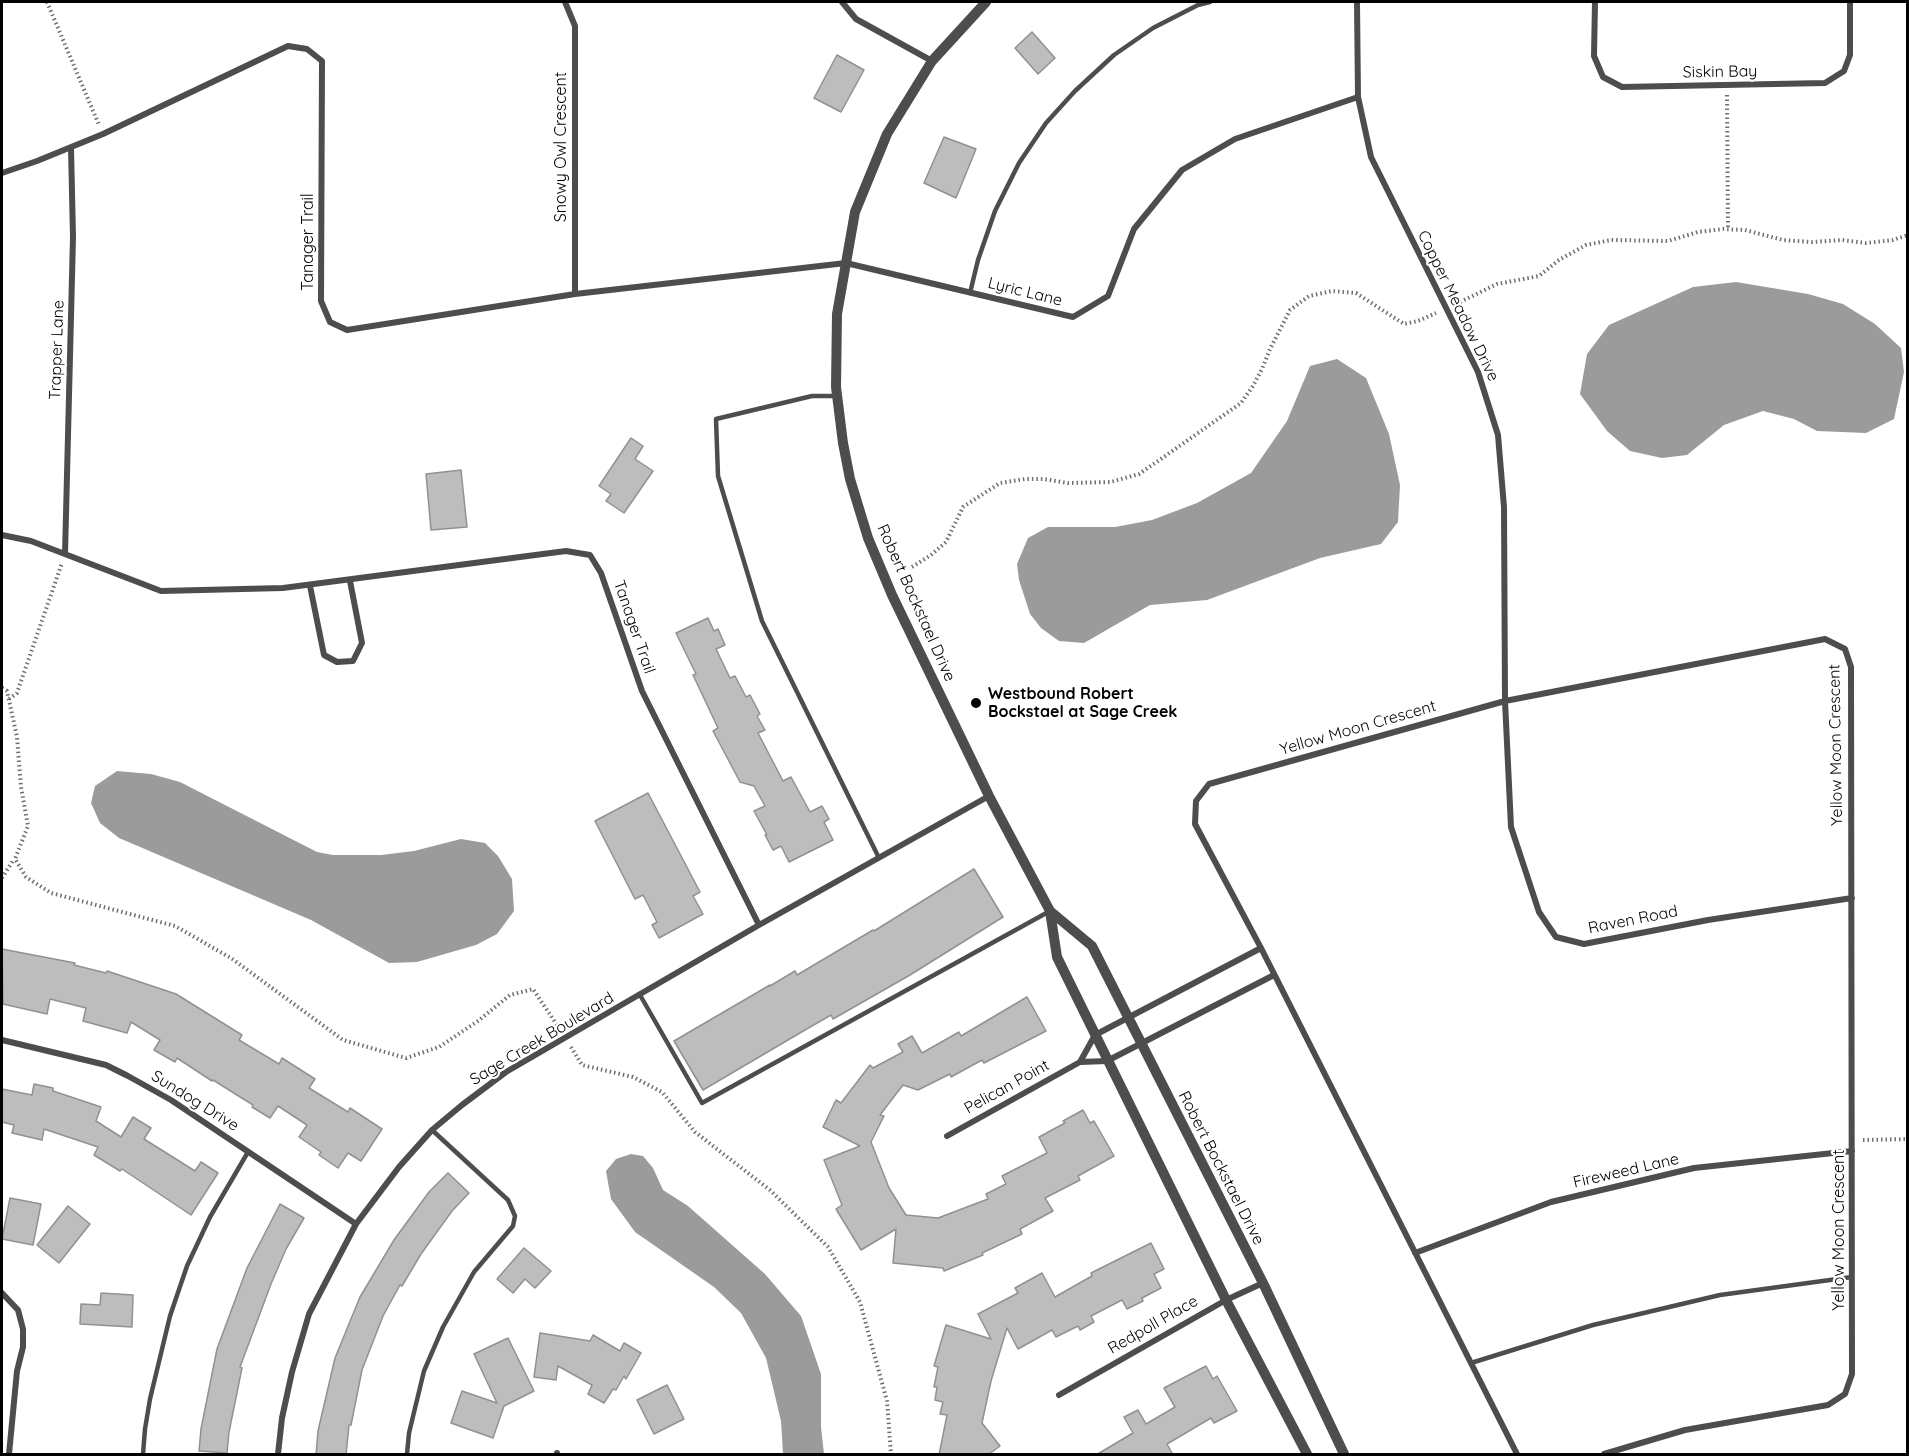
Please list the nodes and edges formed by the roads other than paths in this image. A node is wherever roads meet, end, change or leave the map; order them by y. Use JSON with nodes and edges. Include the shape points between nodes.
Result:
{"nodes":[{"id":1,"x":565,"y":2,"type":"edge"},
{"id":2,"x":842,"y":2,"type":"edge"},
{"id":3,"x":986,"y":2,"type":"edge"},
{"id":4,"x":1210,"y":2,"type":"edge"},
{"id":5,"x":1357,"y":2,"type":"edge"},
{"id":6,"x":1595,"y":2,"type":"edge"},
{"id":7,"x":1850,"y":2,"type":"edge"},
{"id":8,"x":932,"y":61,"type":"junction"},
{"id":9,"x":1358,"y":97,"type":"junction"},
{"id":10,"x":71,"y":148,"type":"junction"},
{"id":11,"x":2,"y":173,"type":"edge"},
{"id":12,"x":846,"y":263,"type":"junction"},
{"id":13,"x":970,"y":293,"type":"junction"},
{"id":14,"x":575,"y":294,"type":"junction"},
{"id":15,"x":838,"y":396,"type":"junction"},
{"id":16,"x":2,"y":535,"type":"edge"},
{"id":17,"x":65,"y":554,"type":"junction"},
{"id":18,"x":350,"y":581,"type":"junction"},
{"id":19,"x":310,"y":586,"type":"junction"},
{"id":20,"x":1505,"y":701,"type":"junction"},
{"id":21,"x":989,"y":796,"type":"junction"},
{"id":22,"x":879,"y":859,"type":"junction"},
{"id":23,"x":1852,"y":898,"type":"junction"},
{"id":24,"x":1050,"y":911,"type":"junction"},
{"id":25,"x":759,"y":925,"type":"junction"},
{"id":26,"x":1261,"y":948,"type":"junction"},
{"id":27,"x":1275,"y":975,"type":"junction"},
{"id":28,"x":640,"y":995,"type":"junction"},
{"id":29,"x":1128,"y":1017,"type":"junction"},
{"id":30,"x":1095,"y":1035,"type":"junction"},
{"id":31,"x":2,"y":1040,"type":"edge"},
{"id":32,"x":1141,"y":1043,"type":"junction"},
{"id":33,"x":1107,"y":1061,"type":"junction"},
{"id":34,"x":1080,"y":1062,"type":"junction"},
{"id":35,"x":432,"y":1130,"type":"junction"},
{"id":36,"x":947,"y":1136,"type":"dead end"},
{"id":37,"x":1852,"y":1151,"type":"junction"},
{"id":38,"x":248,"y":1152,"type":"junction"},
{"id":39,"x":356,"y":1224,"type":"junction"},
{"id":40,"x":1415,"y":1253,"type":"junction"},
{"id":41,"x":1852,"y":1277,"type":"junction"},
{"id":42,"x":1263,"y":1283,"type":"junction"},
{"id":43,"x":2,"y":1293,"type":"edge"},
{"id":44,"x":1226,"y":1300,"type":"junction"},
{"id":45,"x":1471,"y":1363,"type":"junction"},
{"id":46,"x":1059,"y":1395,"type":"dead end"},
{"id":47,"x":9,"y":1455,"type":"edge"},
{"id":48,"x":143,"y":1455,"type":"edge"},
{"id":49,"x":278,"y":1455,"type":"edge"},
{"id":50,"x":407,"y":1455,"type":"edge"},
{"id":51,"x":1307,"y":1455,"type":"edge"},
{"id":52,"x":1344,"y":1455,"type":"edge"},
{"id":53,"x":1517,"y":1455,"type":"edge"},
{"id":54,"x":1604,"y":1455,"type":"edge"}],
"edges":[{"from":1,"to":14,"type":"street","name":"Snowy Owl Crescent","via":[[574,26]]},
{"from":2,"to":8,"type":"street","via":[[856,20]]},
{"from":3,"to":8,"type":"street","name":"Robert Bockstael Drive"},
{"from":4,"to":13,"type":"lane","via":[[1153,28],[1114,55],[1046,123],[1019,163],[995,211]]},
{"from":5,"to":9,"type":"street","name":"Copper Meadow Drive"},
{"from":6,"to":7,"type":"street","name":"Siskin Bay","via":[[1594,57],[1603,77],[1622,87],[1825,83],[1844,71],[1850,55]]},
{"from":8,"to":12,"type":"street","name":"Robert Bockstael Drive","via":[[887,134],[855,212]]},
{"from":9,"to":13,"type":"street","name":"Lyric Lane","via":[[1235,139],[1182,170],[1134,229],[1108,296],[1073,318]]},
{"from":9,"to":20,"type":"street","name":"Copper Meadow Drive","via":[[1371,157],[1478,372],[1498,435],[1504,507]]},
{"from":10,"to":11,"type":"street","name":"Tanager Trail"},
{"from":10,"to":14,"type":"street","name":"Tanager Trail","via":[[288,46],[307,50],[322,61],[321,301],[330,322],[348,330]]},
{"from":10,"to":17,"type":"street","name":"Trapper Lane","via":[[73,237]]},
{"from":12,"to":13,"type":"street","name":"Lyric Lane"},
{"from":12,"to":14,"type":"street","name":"Tanager Trail"},
{"from":12,"to":15,"type":"street","name":"Robert Bockstael Drive","via":[[837,314]]},
{"from":15,"to":21,"type":"street","name":"Robert Bockstael Drive","via":[[850,479],[868,538]]},
{"from":15,"to":22,"type":"lane","via":[[812,396],[716,419],[718,476],[762,621]]},
{"from":16,"to":17,"type":"street","name":"Tanager Trail","via":[[31,540]]},
{"from":17,"to":19,"type":"street","name":"Tanager Trail","via":[[161,591]]},
{"from":18,"to":19,"type":"street","name":"Tanager Trail"},
{"from":18,"to":19,"type":"street","via":[[362,643],[353,661],[337,662],[324,655]]},
{"from":18,"to":25,"type":"street","name":"Tanager Trail","via":[[566,551],[590,555],[601,573],[642,691]]},
{"from":20,"to":23,"type":"street","name":"Raven Road","via":[[1511,827],[1539,912],[1556,937],[1584,944]]},
{"from":20,"to":23,"type":"street","name":"Yellow Moon Crescent","via":[[1825,639],[1845,649],[1851,667]]},
{"from":20,"to":26,"type":"street","name":"Yellow Moon Crescent","via":[[1209,784],[1196,801],[1195,824]]},
{"from":21,"to":22,"type":"street","name":"Sage Creek Boulevard"},
{"from":21,"to":24,"type":"street","name":"Robert Bockstael Drive"},
{"from":22,"to":25,"type":"street","name":"Sage Creek Boulevard"},
{"from":23,"to":37,"type":"street","name":"Yellow Moon Crescent"},
{"from":24,"to":28,"type":"lane","via":[[702,1103]]},
{"from":24,"to":29,"type":"street","name":"Robert Bockstael Drive","via":[[1092,946]]},
{"from":24,"to":30,"type":"street","name":"Robert Bockstael Drive","via":[[1057,957]]},
{"from":25,"to":28,"type":"street","name":"Sage Creek Boulevard"},
{"from":26,"to":27,"type":"street","name":"Yellow Moon Crescent"},
{"from":26,"to":29,"type":"street"},
{"from":27,"to":32,"type":"street"},
{"from":27,"to":40,"type":"street","name":"Yellow Moon Crescent"},
{"from":28,"to":35,"type":"street","name":"Sage Creek Boulevard","via":[[506,1072]]},
{"from":29,"to":30,"type":"street"},
{"from":29,"to":32,"type":"street","name":"Robert Bockstael Drive"},
{"from":30,"to":33,"type":"street","name":"Robert Bockstael Drive"},
{"from":30,"to":34,"type":"street"},
{"from":31,"to":38,"type":"street","name":"Sundog Drive","via":[[106,1065],[171,1100]]},
{"from":32,"to":33,"type":"street"},
{"from":32,"to":42,"type":"street","name":"Robert Bockstael Drive"},
{"from":33,"to":34,"type":"street","name":"Pelican Point"},
{"from":33,"to":44,"type":"street","name":"Robert Bockstael Drive"},
{"from":34,"to":36,"type":"street","name":"Pelican Point"},
{"from":35,"to":39,"type":"street","name":"Sage Creek Boulevard"},
{"from":35,"to":50,"type":"lane","via":[[508,1200],[515,1216],[513,1226],[474,1272],[443,1327],[424,1371]]},
{"from":37,"to":40,"type":"street","name":"Fireweed Lane","via":[[1694,1168],[1551,1202]]},
{"from":37,"to":41,"type":"street","name":"Yellow Moon Crescent"},
{"from":38,"to":39,"type":"street","name":"Sundog Drive"},
{"from":38,"to":48,"type":"lane","via":[[214,1209],[187,1266],[152,1388]]},
{"from":39,"to":49,"type":"street","name":"Sage Creek Boulevard","via":[[309,1314],[292,1372]]},
{"from":40,"to":45,"type":"street","name":"Yellow Moon Crescent"},
{"from":41,"to":45,"type":"lane","via":[[1720,1295],[1593,1325]]},
{"from":41,"to":54,"type":"street","name":"Yellow Moon Crescent","via":[[1852,1374],[1845,1394],[1828,1404],[1685,1430]]},
{"from":42,"to":44,"type":"street","name":"Redpoll Place"},
{"from":42,"to":52,"type":"street","name":"Robert Bockstael Drive"},
{"from":43,"to":47,"type":"street","via":[[18,1310],[23,1329]]},
{"from":44,"to":46,"type":"street","name":"Redpoll Place"},
{"from":44,"to":51,"type":"street","name":"Robert Bockstael Drive"},
{"from":45,"to":53,"type":"street","name":"Yellow Moon Crescent"}]}
